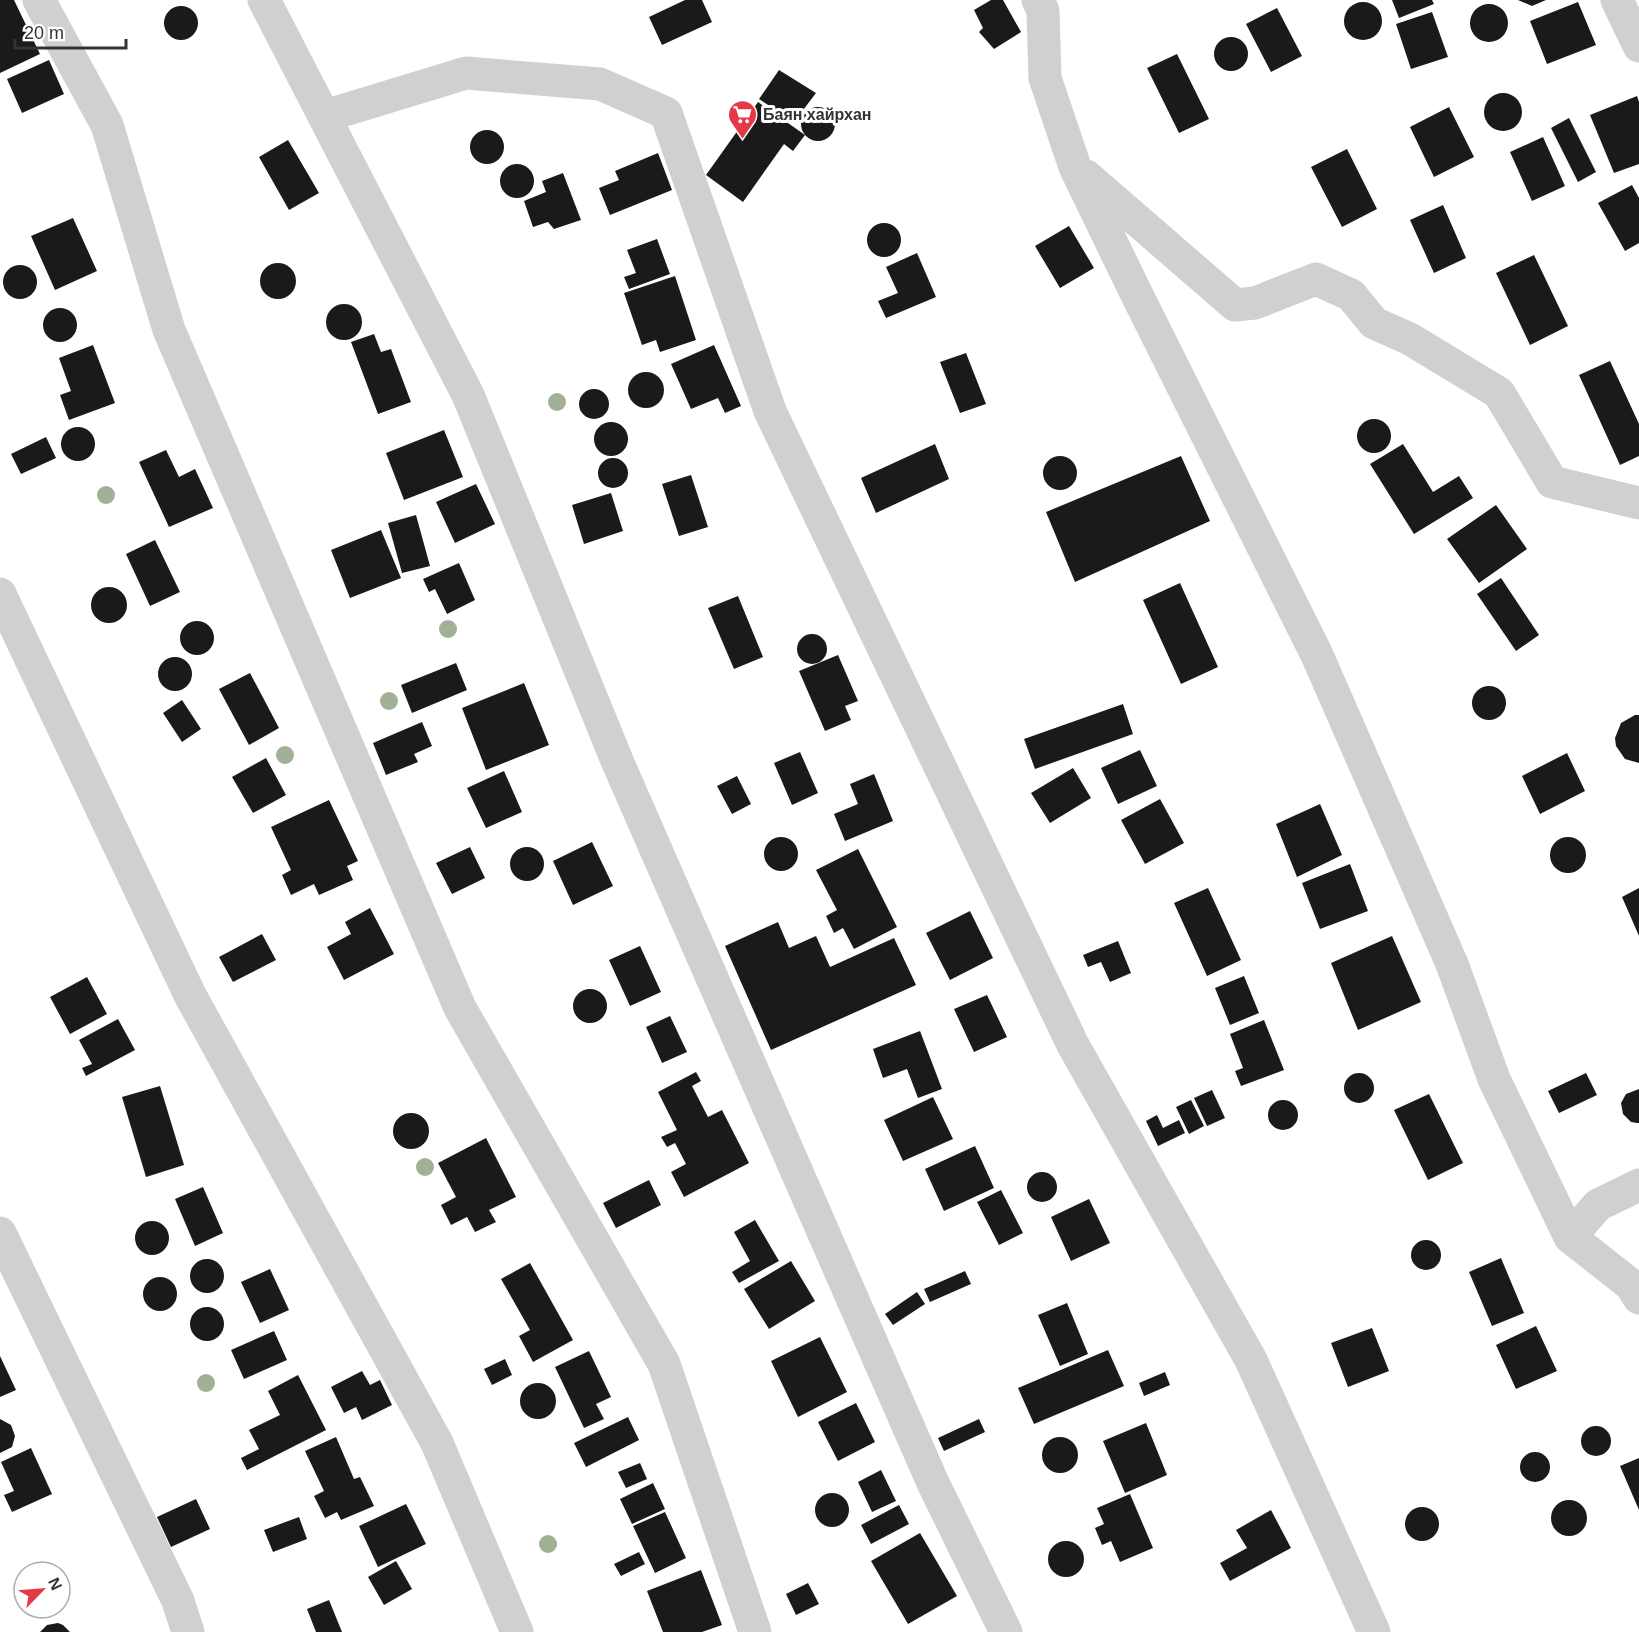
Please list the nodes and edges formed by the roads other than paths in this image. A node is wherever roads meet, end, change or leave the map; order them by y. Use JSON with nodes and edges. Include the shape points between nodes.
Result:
{"nodes":[{"id":1,"x":39,"y":0,"type":"edge"},
{"id":2,"x":264,"y":0,"type":"edge"},
{"id":3,"x":1038,"y":0,"type":"edge"},
{"id":4,"x":1617,"y":0,"type":"edge"},
{"id":5,"x":1639,"y":46,"type":"edge"},
{"id":6,"x":325,"y":116,"type":"junction"},
{"id":7,"x":1075,"y":167,"type":"junction"},
{"id":8,"x":1639,"y":503,"type":"edge"},
{"id":9,"x":0,"y":594,"type":"edge"},
{"id":10,"x":1639,"y":1185,"type":"edge"},
{"id":11,"x":0,"y":1233,"type":"edge"},
{"id":12,"x":1570,"y":1237,"type":"junction"},
{"id":13,"x":1639,"y":1298,"type":"edge"},
{"id":14,"x":188,"y":1632,"type":"edge"},
{"id":15,"x":517,"y":1632,"type":"edge"},
{"id":16,"x":755,"y":1632,"type":"edge"},
{"id":17,"x":1006,"y":1632,"type":"edge"},
{"id":18,"x":1374,"y":1632,"type":"edge"}],
"edges":[{"from":1,"to":16,"type":"street","via":[[107,125],[169,330],[460,1008],[664,1364]]},
{"from":2,"to":6,"type":"street"},
{"from":3,"to":7,"type":"street","via":[[1042,11],[1045,78]]},
{"from":4,"to":5,"type":"street"},
{"from":6,"to":17,"type":"street","via":[[468,395],[618,763],[933,1483]]},
{"from":6,"to":18,"type":"street","via":[[466,73],[600,84],[666,113],[770,411],[1073,1045],[1251,1360]]},
{"from":7,"to":8,"type":"street","via":[[1234,305],[1255,303],[1316,279],[1351,295],[1374,323],[1410,339],[1499,393],[1552,482]]},
{"from":7,"to":12,"type":"street","via":[[1317,655],[1452,964],[1494,1080]]},
{"from":9,"to":15,"type":"street","via":[[190,995],[437,1443]]},
{"from":10,"to":12,"type":"street","via":[[1598,1205]]},
{"from":11,"to":14,"type":"street","via":[[178,1601]]},
{"from":12,"to":13,"type":"street","via":[[1631,1285]]}]}
